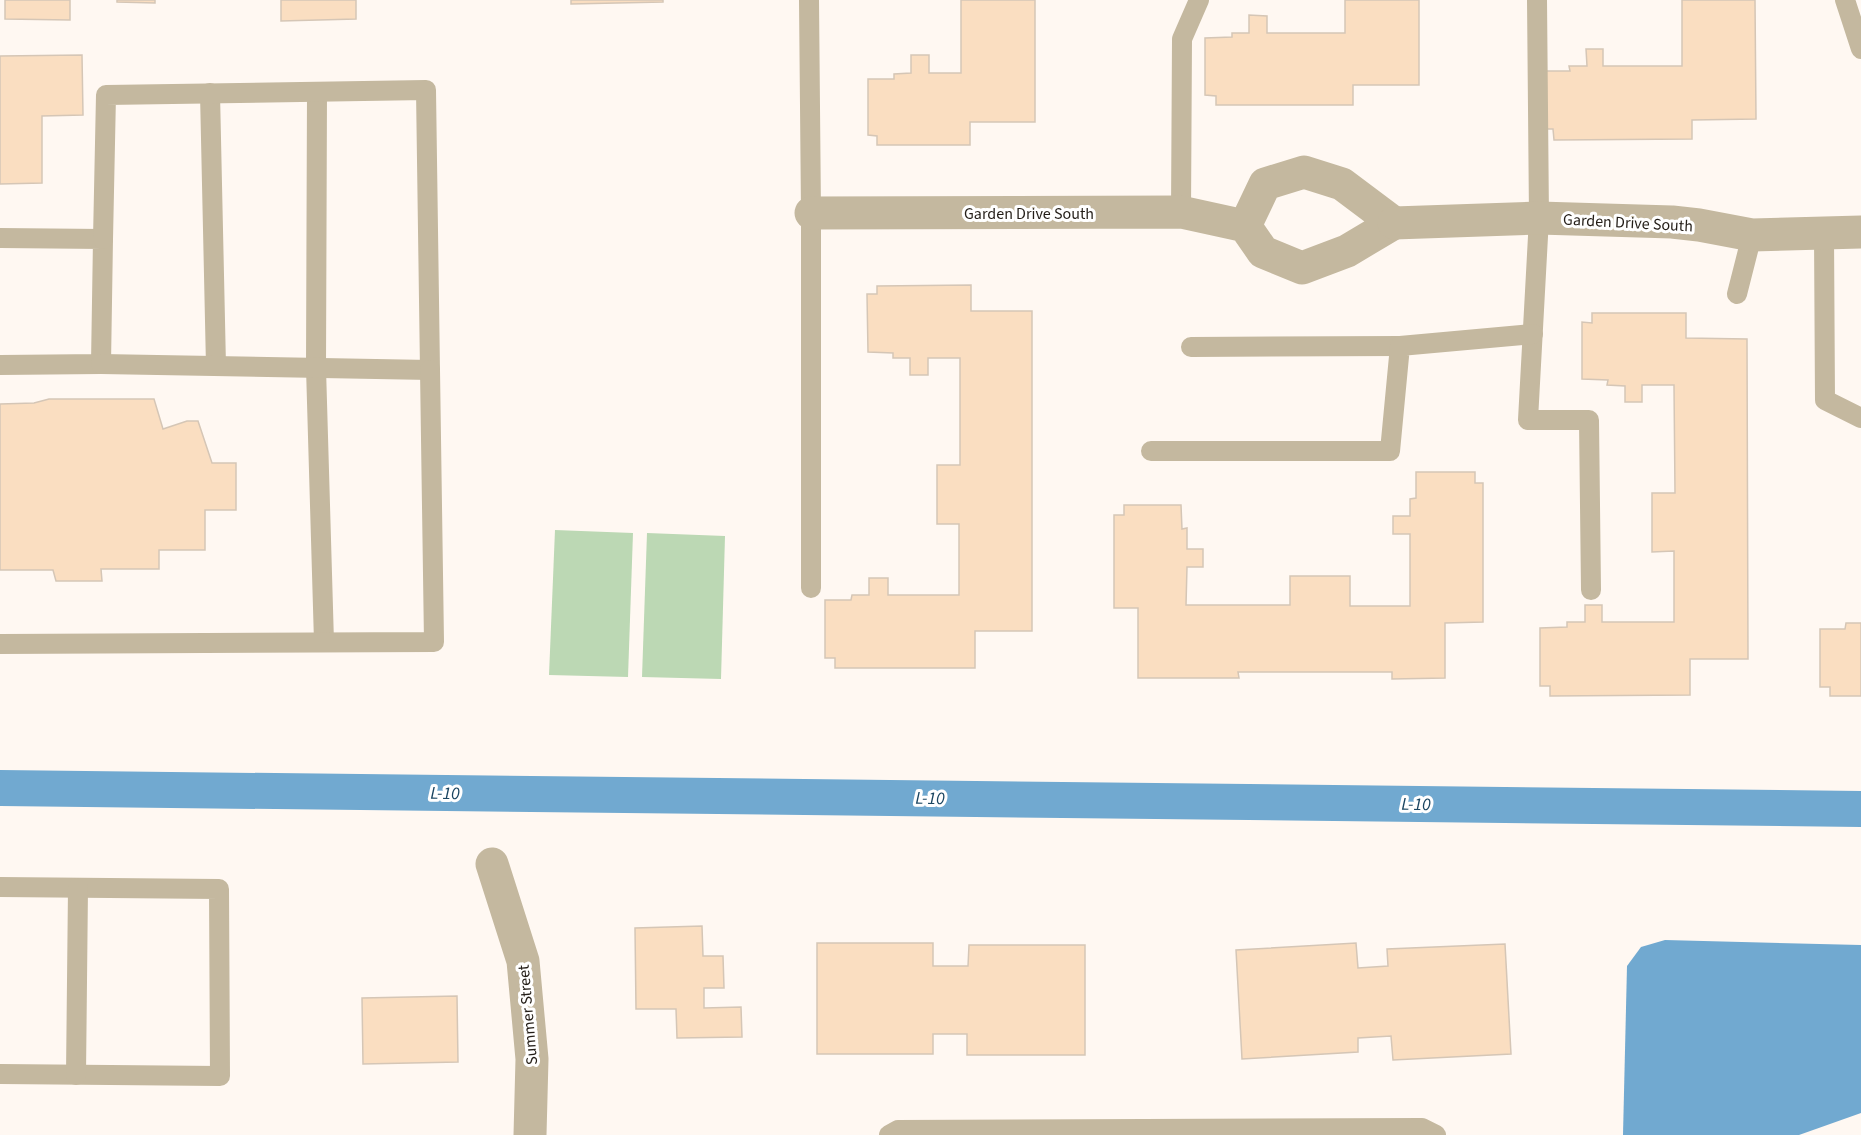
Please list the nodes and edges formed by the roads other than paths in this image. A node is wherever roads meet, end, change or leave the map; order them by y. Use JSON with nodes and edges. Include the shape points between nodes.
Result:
{"nodes":[{"id":1,"x":809,"y":0,"type":"edge"},
{"id":2,"x":1199,"y":0,"type":"edge"},
{"id":3,"x":1538,"y":0,"type":"edge"},
{"id":4,"x":1845,"y":0,"type":"edge"},
{"id":5,"x":1861,"y":49,"type":"edge"},
{"id":6,"x":317,"y":92,"type":"junction"},
{"id":7,"x":210,"y":93,"type":"junction"},
{"id":8,"x":1181,"y":212,"type":"junction"},
{"id":9,"x":812,"y":213,"type":"junction"},
{"id":10,"x":1539,"y":218,"type":"junction"},
{"id":11,"x":1395,"y":223,"type":"junction"},
{"id":12,"x":1245,"y":226,"type":"junction"},
{"id":13,"x":1861,"y":232,"type":"edge"},
{"id":14,"x":1824,"y":234,"type":"junction"},
{"id":15,"x":1752,"y":235,"type":"junction"},
{"id":16,"x":0,"y":238,"type":"edge"},
{"id":17,"x":102,"y":239,"type":"junction"},
{"id":18,"x":1737,"y":294,"type":"dead end"},
{"id":19,"x":1533,"y":334,"type":"junction"},
{"id":20,"x":1400,"y":346,"type":"junction"},
{"id":21,"x":1191,"y":347,"type":"dead end"},
{"id":22,"x":101,"y":364,"type":"junction"},
{"id":23,"x":0,"y":365,"type":"edge"},
{"id":24,"x":216,"y":366,"type":"junction"},
{"id":25,"x":316,"y":368,"type":"junction"},
{"id":26,"x":430,"y":370,"type":"junction"},
{"id":27,"x":1861,"y":418,"type":"edge"},
{"id":28,"x":1151,"y":451,"type":"dead end"},
{"id":29,"x":811,"y":588,"type":"dead end"},
{"id":30,"x":1591,"y":590,"type":"dead end"},
{"id":31,"x":324,"y":642,"type":"junction"},
{"id":32,"x":0,"y":644,"type":"edge"},
{"id":33,"x":492,"y":864,"type":"dead end"},
{"id":34,"x":0,"y":887,"type":"edge"},
{"id":35,"x":78,"y":888,"type":"junction"},
{"id":36,"x":0,"y":1074,"type":"edge"},
{"id":37,"x":76,"y":1075,"type":"junction"},
{"id":38,"x":530,"y":1135,"type":"edge"},
{"id":39,"x":889,"y":1135,"type":"edge"},
{"id":40,"x":1436,"y":1135,"type":"edge"}],
"edges":[{"from":1,"to":9,"type":"lane"},
{"from":2,"to":8,"type":"lane","via":[[1182,39]]},
{"from":3,"to":10,"type":"lane"},
{"from":4,"to":5,"type":"lane"},
{"from":6,"to":7,"type":"lane"},
{"from":6,"to":25,"type":"lane"},
{"from":6,"to":26,"type":"lane","via":[[426,90]]},
{"from":7,"to":17,"type":"lane","via":[[106,95]]},
{"from":7,"to":24,"type":"lane"},
{"from":8,"to":9,"type":"street","name":"Garden Drive South"},
{"from":8,"to":12,"type":"street","name":"Garden Drive South"},
{"from":9,"to":29,"type":"lane"},
{"from":10,"to":11,"type":"street","name":"Garden Drive South"},
{"from":10,"to":15,"type":"street","name":"Garden Drive South","via":[[1672,222]]},
{"from":10,"to":19,"type":"lane"},
{"from":11,"to":12,"type":"street","name":"Garden Drive South","via":[[1347,251],[1302,268],[1263,252]]},
{"from":11,"to":12,"type":"street","via":[[1342,184],[1304,172],[1265,184]]},
{"from":13,"to":14,"type":"street","name":"Garden Drive South"},
{"from":14,"to":15,"type":"street","name":"Garden Drive South"},
{"from":14,"to":27,"type":"lane","via":[[1825,400]]},
{"from":15,"to":18,"type":"lane"},
{"from":16,"to":17,"type":"lane"},
{"from":17,"to":22,"type":"lane"},
{"from":19,"to":20,"type":"lane"},
{"from":19,"to":30,"type":"lane","via":[[1528,420],[1589,420]]},
{"from":20,"to":21,"type":"lane"},
{"from":20,"to":28,"type":"lane","via":[[1390,451]]},
{"from":22,"to":23,"type":"lane"},
{"from":22,"to":24,"type":"lane"},
{"from":24,"to":25,"type":"lane"},
{"from":25,"to":26,"type":"lane"},
{"from":25,"to":31,"type":"lane"},
{"from":26,"to":31,"type":"lane","via":[[434,642]]},
{"from":31,"to":32,"type":"lane"},
{"from":33,"to":38,"type":"street","name":"Summer Street","via":[[523,961],[532,1059]]},
{"from":34,"to":35,"type":"lane"},
{"from":35,"to":37,"type":"lane"},
{"from":35,"to":37,"type":"lane","via":[[219,889],[220,1076]]},
{"from":36,"to":37,"type":"lane"},
{"from":39,"to":40,"type":"lane","via":[[898,1130],[1422,1128]]}]}
